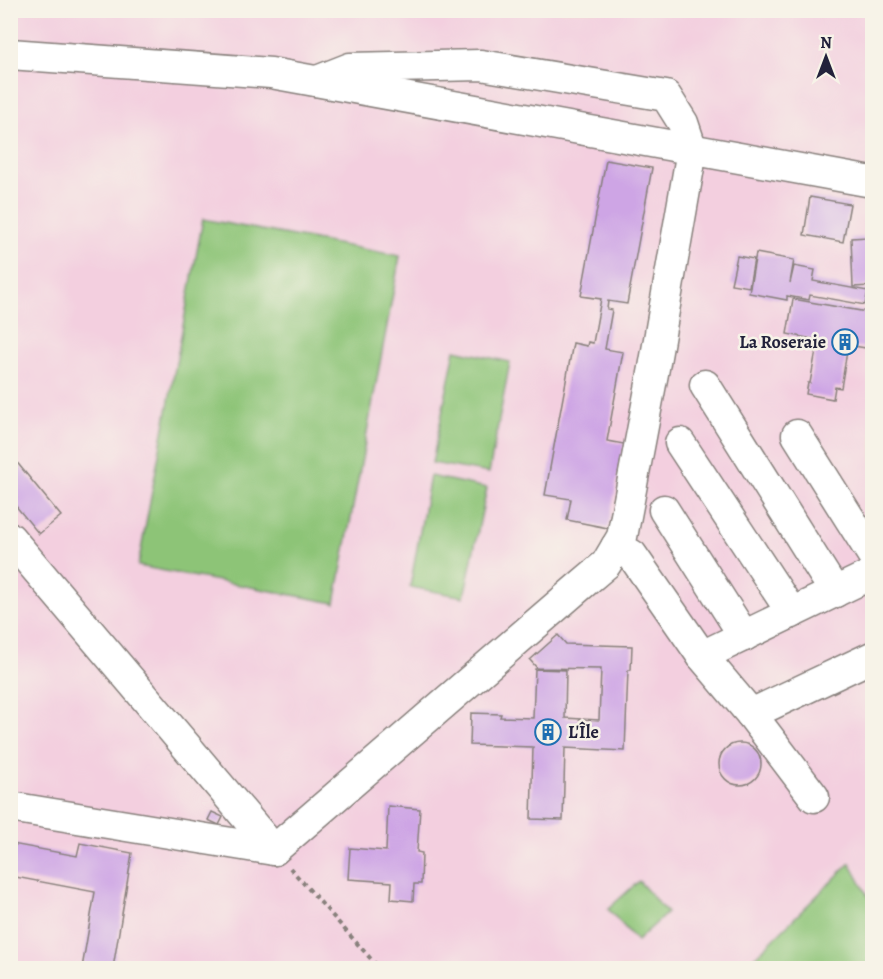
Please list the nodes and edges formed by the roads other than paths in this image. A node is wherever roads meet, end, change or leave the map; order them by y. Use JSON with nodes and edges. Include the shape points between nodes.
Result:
{"nodes":[{"id":1,"x":11,"y":59,"type":"edge"},
{"id":2,"x":317,"y":81,"type":"junction"},
{"id":3,"x":692,"y":150,"type":"junction"},
{"id":4,"x":873,"y":182,"type":"edge"},
{"id":5,"x":705,"y":385,"type":"dead end"},
{"id":6,"x":797,"y":435,"type":"dead end"},
{"id":7,"x":680,"y":443,"type":"dead end"},
{"id":8,"x":664,"y":510,"type":"dead end"},
{"id":9,"x":10,"y":538,"type":"edge"},
{"id":10,"x":616,"y":548,"type":"junction"},
{"id":11,"x":873,"y":554,"type":"edge"},
{"id":12,"x":873,"y":574,"type":"edge"},
{"id":13,"x":835,"y":592,"type":"junction"},
{"id":14,"x":792,"y":613,"type":"junction"},
{"id":15,"x":744,"y":636,"type":"junction"},
{"id":16,"x":702,"y":656,"type":"junction"},
{"id":17,"x":873,"y":657,"type":"edge"},
{"id":18,"x":751,"y":714,"type":"junction"},
{"id":19,"x":814,"y":797,"type":"dead end"},
{"id":20,"x":10,"y":807,"type":"edge"},
{"id":21,"x":274,"y":849,"type":"junction"}],
"edges":[{"from":1,"to":2,"type":"lane","via":[[271,73]]},
{"from":2,"to":3,"type":"lane"},
{"from":2,"to":3,"type":"lane","via":[[350,68],[481,65],[666,96],[684,123]]},
{"from":3,"to":4,"type":"lane"},
{"from":3,"to":10,"type":"lane","via":[[622,537]]},
{"from":5,"to":13,"type":"lane"},
{"from":6,"to":11,"type":"lane"},
{"from":7,"to":14,"type":"lane"},
{"from":8,"to":15,"type":"lane"},
{"from":9,"to":21,"type":"lane"},
{"from":10,"to":16,"type":"lane","via":[[632,555]]},
{"from":10,"to":21,"type":"lane","via":[[606,564]]},
{"from":12,"to":13,"type":"lane"},
{"from":13,"to":14,"type":"lane"},
{"from":14,"to":15,"type":"lane"},
{"from":15,"to":16,"type":"lane"},
{"from":16,"to":18,"type":"lane"},
{"from":17,"to":18,"type":"lane"},
{"from":18,"to":19,"type":"lane"},
{"from":20,"to":21,"type":"lane"}]}
